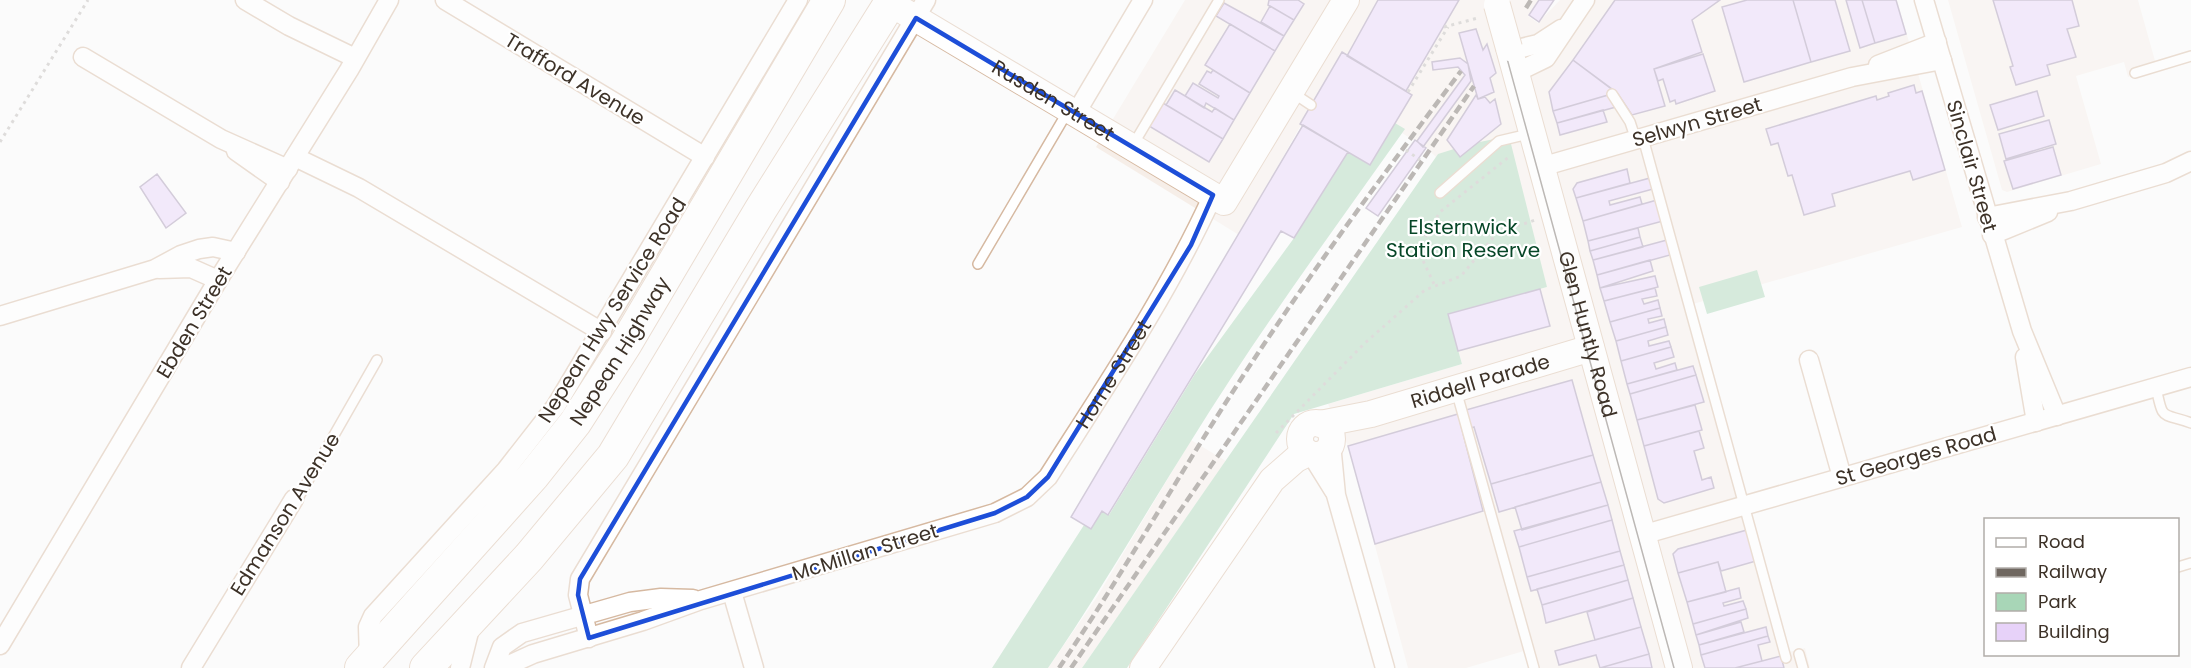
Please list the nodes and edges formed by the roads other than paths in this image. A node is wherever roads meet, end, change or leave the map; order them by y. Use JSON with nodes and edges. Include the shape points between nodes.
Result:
{"nodes":[{"id":1,"x":245,"y":0,"type":"edge"},
{"id":2,"x":389,"y":0,"type":"edge"},
{"id":3,"x":445,"y":0,"type":"edge"},
{"id":4,"x":798,"y":0,"type":"edge"},
{"id":5,"x":829,"y":0,"type":"edge"},
{"id":6,"x":1143,"y":0,"type":"edge"},
{"id":7,"x":1220,"y":0,"type":"edge"},
{"id":8,"x":1585,"y":0,"type":"edge"},
{"id":9,"x":1924,"y":0,"type":"edge"},
{"id":10,"x":1340,"y":1,"type":"edge"},
{"id":11,"x":902,"y":4,"type":"edge"},
{"id":12,"x":1487,"y":9,"type":"edge"},
{"id":13,"x":1937,"y":42,"type":"junction"},
{"id":14,"x":2191,"y":56,"type":"edge"},
{"id":15,"x":83,"y":57,"type":"dead end"},
{"id":16,"x":1511,"y":57,"type":"junction"},
{"id":17,"x":1942,"y":60,"type":"junction"},
{"id":18,"x":352,"y":64,"type":"junction"},
{"id":19,"x":2135,"y":73,"type":"dead end"},
{"id":20,"x":1852,"y":77,"type":"junction"},
{"id":21,"x":1612,"y":94,"type":"dead end"},
{"id":22,"x":1072,"y":111,"type":"junction"},
{"id":23,"x":1532,"y":133,"type":"junction"},
{"id":24,"x":1640,"y":139,"type":"junction"},
{"id":25,"x":1132,"y":147,"type":"junction"},
{"id":26,"x":705,"y":157,"type":"junction"},
{"id":27,"x":2191,"y":161,"type":"edge"},
{"id":28,"x":291,"y":164,"type":"junction"},
{"id":29,"x":1541,"y":167,"type":"junction"},
{"id":30,"x":2191,"y":170,"type":"edge"},
{"id":31,"x":2166,"y":173,"type":"junction"},
{"id":32,"x":1440,"y":193,"type":"dead end"},
{"id":33,"x":1219,"y":199,"type":"junction"},
{"id":34,"x":1989,"y":226,"type":"junction"},
{"id":35,"x":236,"y":252,"type":"junction"},
{"id":36,"x":978,"y":264,"type":"dead end"},
{"id":37,"x":155,"y":269,"type":"junction"},
{"id":38,"x":218,"y":280,"type":"junction"},
{"id":39,"x":0,"y":316,"type":"edge"},
{"id":40,"x":2022,"y":331,"type":"junction"},
{"id":41,"x":602,"y":332,"type":"junction"},
{"id":42,"x":1591,"y":348,"type":"junction"},
{"id":43,"x":378,"y":360,"type":"dead end"},
{"id":44,"x":1809,"y":360,"type":"dead end"},
{"id":45,"x":2191,"y":377,"type":"edge"},
{"id":46,"x":2156,"y":387,"type":"junction"},
{"id":47,"x":1455,"y":388,"type":"junction"},
{"id":48,"x":2057,"y":416,"type":"junction"},
{"id":49,"x":2036,"y":422,"type":"junction"},
{"id":50,"x":2191,"y":423,"type":"edge"},
{"id":51,"x":1317,"y":442,"type":"junction"},
{"id":52,"x":1842,"y":477,"type":"junction"},
{"id":53,"x":1027,"y":497,"type":"joint"},
{"id":54,"x":294,"y":499,"type":"joint"},
{"id":55,"x":1744,"y":505,"type":"junction"},
{"id":56,"x":1641,"y":535,"type":"junction"},
{"id":57,"x":732,"y":592,"type":"junction"},
{"id":58,"x":701,"y":600,"type":"junction"},
{"id":59,"x":474,"y":615,"type":"junction"},
{"id":60,"x":583,"y":615,"type":"junction"},
{"id":61,"x":589,"y":638,"type":"junction"},
{"id":62,"x":0,"y":645,"type":"edge"},
{"id":63,"x":1799,"y":654,"type":"dead end"},
{"id":64,"x":1786,"y":658,"type":"dead end"},
{"id":65,"x":365,"y":663,"type":"edge"},
{"id":66,"x":191,"y":668,"type":"edge"},
{"id":67,"x":426,"y":668,"type":"edge"},
{"id":68,"x":460,"y":668,"type":"edge"},
{"id":69,"x":494,"y":668,"type":"edge"},
{"id":70,"x":502,"y":668,"type":"edge"},
{"id":71,"x":754,"y":668,"type":"edge"},
{"id":72,"x":1143,"y":668,"type":"edge"},
{"id":73,"x":1385,"y":668,"type":"edge"},
{"id":74,"x":1534,"y":668,"type":"edge"},
{"id":75,"x":1678,"y":668,"type":"edge"},
{"id":76,"x":1803,"y":668,"type":"edge"}],
"edges":[{"from":1,"to":18,"type":"street"},
{"from":2,"to":18,"type":"street","name":"Ebden Street"},
{"from":3,"to":26,"type":"street","name":"Trafford Avenue"},
{"from":4,"to":26,"type":"street","name":"Nepean Hwy Service Road"},
{"from":5,"to":65,"type":"highway","name":"Nepean Highway","via":[[575,423],[534,476]]},
{"from":6,"to":22,"type":"street"},
{"from":7,"to":25,"type":"lane"},
{"from":8,"to":16,"type":"street","via":[[1546,58]]},
{"from":9,"to":13,"type":"street","name":"Sinclair Street"},
{"from":10,"to":33,"type":"street","name":"Horne Street","via":[[1289,100]]},
{"from":11,"to":22,"type":"street","name":"Rusden Street"},
{"from":11,"to":59,"type":"highway","via":[[761,209],[613,456],[529,557]]},
{"from":11,"to":60,"type":"street","via":[[580,579],[578,595]]},
{"from":12,"to":16,"type":"street","name":"Glen Huntly Road","bridge":true},
{"from":13,"to":17,"type":"street","name":"Sinclair Street"},
{"from":13,"to":20,"type":"street","name":"Selwyn Street"},
{"from":14,"to":19,"type":"lane"},
{"from":15,"to":28,"type":"street","via":[[221,139]]},
{"from":16,"to":23,"type":"street","name":"Glen Huntly Road"},
{"from":17,"to":20,"type":"street","name":"Selwyn Street"},
{"from":17,"to":34,"type":"street","name":"Sinclair Street"},
{"from":18,"to":28,"type":"street","name":"Ebden Street"},
{"from":20,"to":24,"type":"street","name":"Selwyn Street"},
{"from":21,"to":24,"type":"lane"},
{"from":22,"to":25,"type":"street","name":"Rusden Street"},
{"from":22,"to":36,"type":"lane"},
{"from":23,"to":29,"type":"street","name":"Glen Huntly Road"},
{"from":23,"to":32,"type":"lane","via":[[1499,141]]},
{"from":24,"to":29,"type":"street","name":"Selwyn Street"},
{"from":24,"to":55,"type":"lane"},
{"from":25,"to":33,"type":"street","name":"Rusden Street"},
{"from":26,"to":41,"type":"street","name":"Nepean Hwy Service Road"},
{"from":27,"to":31,"type":"street"},
{"from":28,"to":35,"type":"street","name":"Ebden Street"},
{"from":28,"to":41,"type":"street","via":[[359,188]]},
{"from":29,"to":42,"type":"street","name":"Glen Huntly Road"},
{"from":30,"to":31,"type":"street"},
{"from":31,"to":34,"type":"street"},
{"from":33,"to":53,"type":"street","name":"Horne Street","via":[[1048,477]]},
{"from":34,"to":40,"type":"street","name":"Sinclair Street"},
{"from":35,"to":37,"type":"street","via":[[213,247],[199,249]]},
{"from":35,"to":38,"type":"street","name":"Ebden Street"},
{"from":37,"to":38,"type":"street","via":[[191,268]]},
{"from":37,"to":39,"type":"street"},
{"from":38,"to":62,"type":"street","name":"Ebden Street"},
{"from":40,"to":48,"type":"street","name":"Sinclair Street"},
{"from":40,"to":49,"type":"street","name":"Sinclair Street"},
{"from":41,"to":65,"type":"street","name":"Nepean Hwy Service Road","via":[[556,406],[506,470],[373,616],[368,627]]},
{"from":42,"to":47,"type":"street","name":"Riddell Parade"},
{"from":42,"to":56,"type":"street","name":"Glen Huntly Road"},
{"from":43,"to":54,"type":"lane","name":"Edmanson Avenue","via":[[297,500]]},
{"from":44,"to":52,"type":"street"},
{"from":45,"to":46,"type":"street","name":"St Georges Road"},
{"from":46,"to":48,"type":"street","name":"St Georges Road"},
{"from":46,"to":50,"type":"lane","via":[[2160,409],[2166,417]]},
{"from":47,"to":51,"type":"street","name":"Riddell Parade","via":[[1371,414]]},
{"from":47,"to":74,"type":"lane"},
{"from":48,"to":49,"type":"street","name":"St Georges Road"},
{"from":49,"to":52,"type":"street","name":"St Georges Road"},
{"from":51,"to":72,"type":"street","name":"Riddell Parade","via":[[1272,480]]},
{"from":51,"to":73,"type":"street"},
{"from":52,"to":55,"type":"street","name":"St Georges Road"},
{"from":53,"to":57,"type":"street","name":"McMillan Street","via":[[994,513]]},
{"from":54,"to":66,"type":"street","name":"Edmanson Avenue"},
{"from":55,"to":56,"type":"street","name":"St Georges Road"},
{"from":55,"to":64,"type":"lane"},
{"from":56,"to":75,"type":"street","name":"Glen Huntly Road"},
{"from":57,"to":58,"type":"street","name":"McMillan Street"},
{"from":57,"to":71,"type":"street"},
{"from":58,"to":60,"type":"street","name":"McMillan Street","via":[[652,599]]},
{"from":58,"to":61,"type":"street","name":"McMillan Street"},
{"from":59,"to":67,"type":"highway"},
{"from":59,"to":68,"type":"street"},
{"from":60,"to":61,"type":"street"},
{"from":60,"to":69,"type":"street","name":"McMillan Street","via":[[514,636],[499,651]]},
{"from":61,"to":70,"type":"street","name":"McMillan Street","via":[[533,654]]},
{"from":63,"to":76,"type":"lane"}]}
